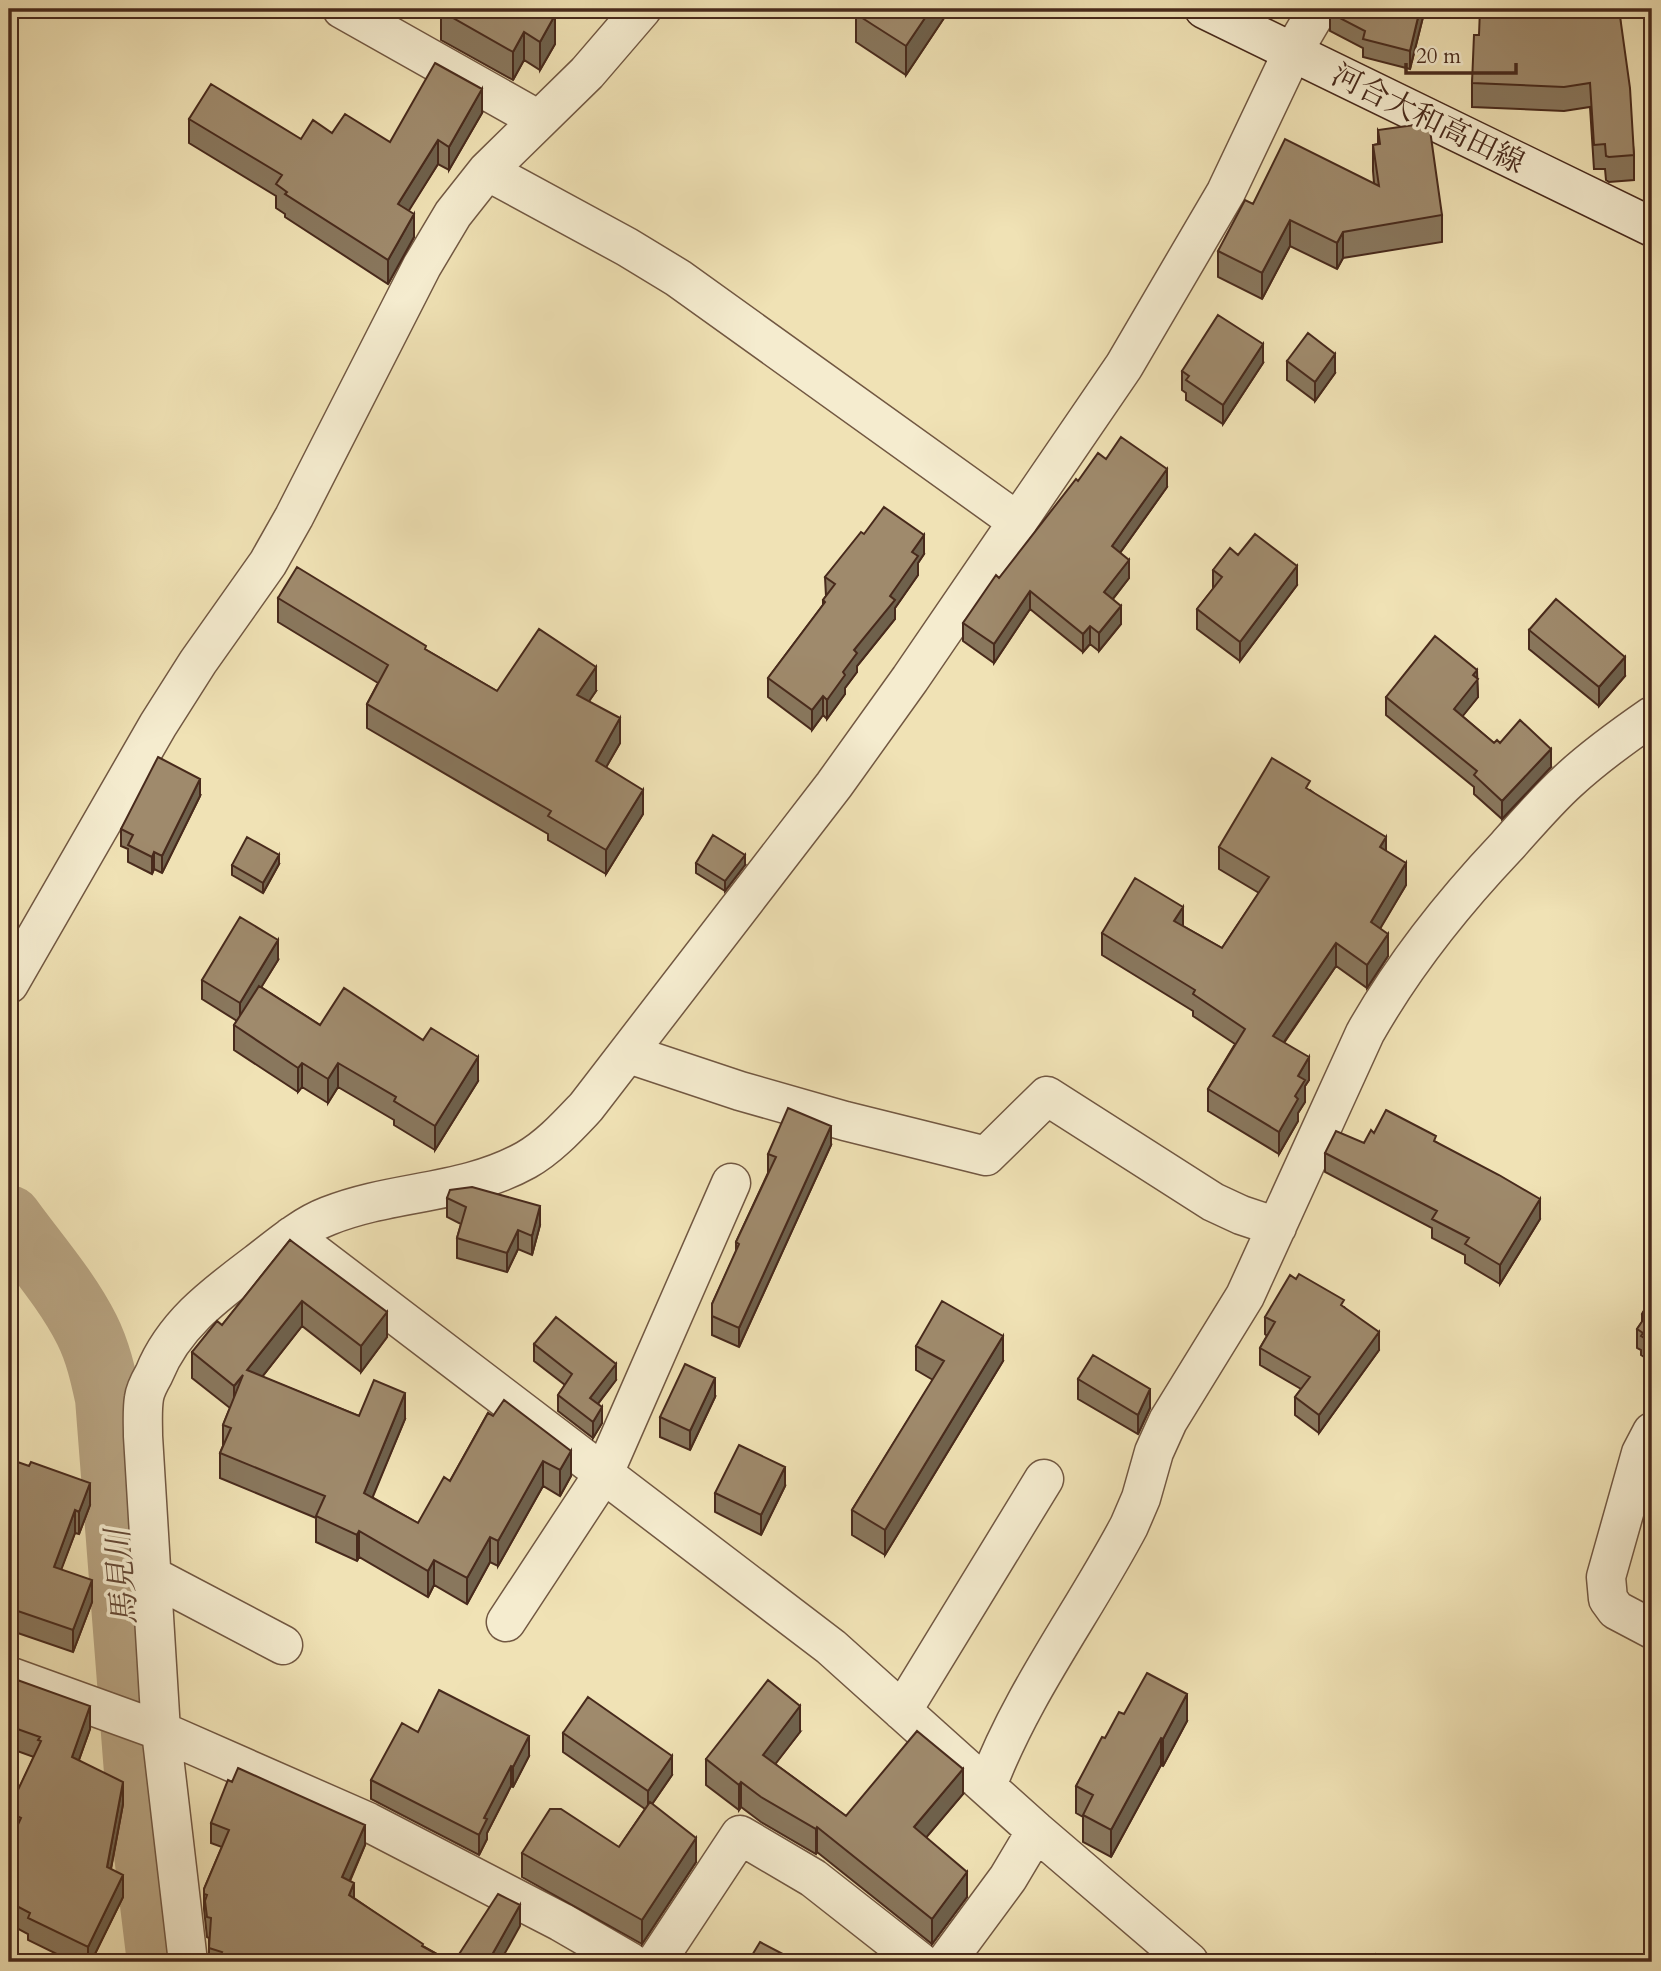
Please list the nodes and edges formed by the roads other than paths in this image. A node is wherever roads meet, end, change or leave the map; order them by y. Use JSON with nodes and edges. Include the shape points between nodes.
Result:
{"nodes":[{"id":1,"x":342,"y":9,"type":"edge"},
{"id":2,"x":642,"y":9,"type":"edge"},
{"id":3,"x":1204,"y":9,"type":"edge"},
{"id":4,"x":1318,"y":9,"type":"edge"},
{"id":5,"x":1292,"y":53,"type":"junction"},
{"id":6,"x":539,"y":120,"type":"junction"},
{"id":7,"x":487,"y":171,"type":"junction"},
{"id":8,"x":1652,"y":227,"type":"edge"},
{"id":9,"x":1018,"y":522,"type":"junction"},
{"id":10,"x":1652,"y":716,"type":"edge"},
{"id":11,"x":9,"y":984,"type":"edge"},
{"id":12,"x":629,"y":1054,"type":"junction"},
{"id":13,"x":732,"y":1183,"type":"dead end"},
{"id":14,"x":1277,"y":1227,"type":"junction"},
{"id":15,"x":292,"y":1236,"type":"junction"},
{"id":16,"x":1652,"y":1432,"type":"edge"},
{"id":17,"x":604,"y":1473,"type":"junction"},
{"id":18,"x":1044,"y":1479,"type":"dead end"},
{"id":19,"x":152,"y":1576,"type":"junction"},
{"id":20,"x":506,"y":1622,"type":"dead end"},
{"id":21,"x":1652,"y":1629,"type":"edge"},
{"id":22,"x":283,"y":1645,"type":"dead end"},
{"id":23,"x":9,"y":1676,"type":"edge"},
{"id":24,"x":902,"y":1711,"type":"junction"},
{"id":25,"x":138,"y":1723,"type":"junction"},
{"id":26,"x":987,"y":1786,"type":"junction"},
{"id":27,"x":1036,"y":1831,"type":"junction"},
{"id":28,"x":188,"y":1962,"type":"edge"},
{"id":29,"x":634,"y":1962,"type":"edge"},
{"id":30,"x":920,"y":1962,"type":"edge"},
{"id":31,"x":946,"y":1962,"type":"edge"},
{"id":32,"x":1189,"y":1962,"type":"edge"}],
"edges":[{"from":1,"to":6,"type":"street"},
{"from":2,"to":6,"type":"street"},
{"from":3,"to":5,"type":"street","name":"河合大和高田線"},
{"from":4,"to":5,"type":"street"},
{"from":5,"to":8,"type":"street","name":"河合大和高田線"},
{"from":5,"to":9,"type":"street","via":[[1226,192],[1178,277]]},
{"from":6,"to":7,"type":"street"},
{"from":7,"to":9,"type":"street","via":[[678,278]]},
{"from":7,"to":11,"type":"street","via":[[453,214],[422,266],[268,563],[158,725]]},
{"from":9,"to":12,"type":"street","via":[[841,774]]},
{"from":10,"to":14,"type":"street","via":[[1566,782],[1466,889],[1410,961],[1365,1033]]},
{"from":12,"to":14,"type":"street","via":[[740,1091],[986,1156],[1047,1096],[1213,1202]]},
{"from":12,"to":15,"type":"street","via":[[586,1108],[529,1158],[492,1177],[326,1217]]},
{"from":13,"to":17,"type":"street"},
{"from":14,"to":26,"type":"street","via":[[1245,1296],[1168,1421],[1129,1526],[1017,1717]]},
{"from":15,"to":17,"type":"street"},
{"from":15,"to":19,"type":"street","via":[[200,1307],[157,1365],[144,1397],[143,1436]]},
{"from":16,"to":21,"type":"street","via":[[1606,1577],[1608,1599],[1616,1610]]},
{"from":17,"to":20,"type":"street"},
{"from":17,"to":24,"type":"street","via":[[831,1647]]},
{"from":18,"to":24,"type":"street"},
{"from":19,"to":22,"type":"street"},
{"from":19,"to":25,"type":"street"},
{"from":23,"to":25,"type":"street"},
{"from":24,"to":26,"type":"street"},
{"from":25,"to":28,"type":"street"},
{"from":25,"to":29,"type":"street","via":[[390,1833]]},
{"from":26,"to":27,"type":"street"},
{"from":27,"to":31,"type":"street","via":[[1008,1878]]},
{"from":27,"to":32,"type":"street"},
{"from":29,"to":30,"type":"street","via":[[740,1835],[813,1878]]}]}
